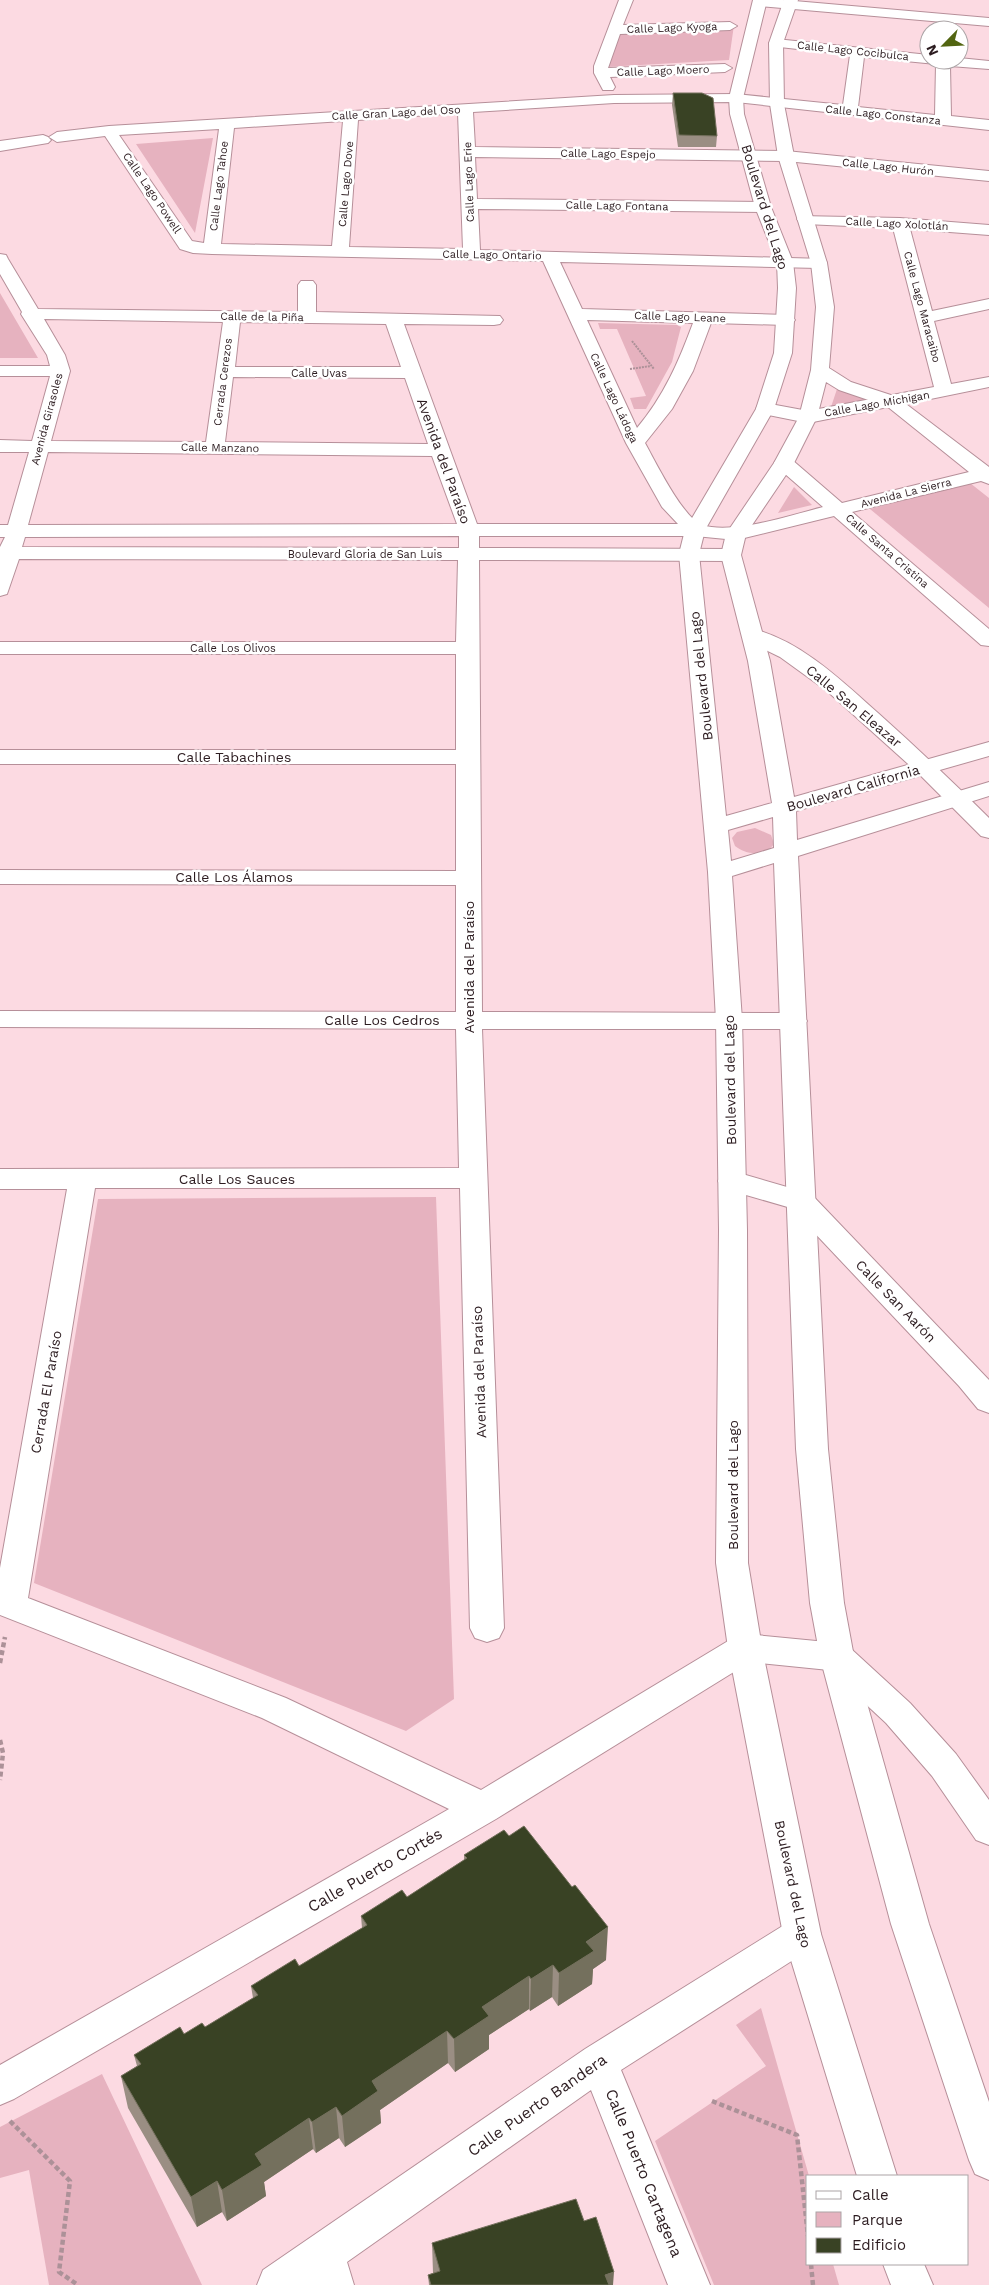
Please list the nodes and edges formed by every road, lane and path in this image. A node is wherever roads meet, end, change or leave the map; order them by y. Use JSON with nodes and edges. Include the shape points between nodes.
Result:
{"nodes":[{"id":1,"x":626,"y":0,"type":"edge"},
{"id":2,"x":759,"y":1,"type":"edge"},
{"id":3,"x":790,"y":2,"type":"edge"},
{"id":4,"x":989,"y":22,"type":"edge"},
{"id":5,"x":730,"y":26,"type":"dead end"},
{"id":6,"x":614,"y":30,"type":"junction"},
{"id":7,"x":776,"y":43,"type":"junction"},
{"id":8,"x":858,"y":51,"type":"junction"},
{"id":9,"x":919,"y":58,"type":"edge"},
{"id":10,"x":969,"y":63,"type":"edge"},
{"id":11,"x":989,"y":65,"type":"edge"},
{"id":12,"x":725,"y":68,"type":"dead end"},
{"id":13,"x":943,"y":70,"type":"edge"},
{"id":14,"x":601,"y":73,"type":"junction"},
{"id":15,"x":736,"y":98,"type":"junction"},
{"id":16,"x":614,"y":99,"type":"junction"},
{"id":17,"x":777,"y":104,"type":"junction"},
{"id":18,"x":465,"y":109,"type":"junction"},
{"id":19,"x":850,"y":111,"type":"junction"},
{"id":20,"x":351,"y":116,"type":"junction"},
{"id":21,"x":943,"y":120,"type":"junction"},
{"id":22,"x":227,"y":124,"type":"junction"},
{"id":23,"x":989,"y":125,"type":"edge"},
{"id":24,"x":109,"y":131,"type":"junction"},
{"id":25,"x":0,"y":146,"type":"edge"},
{"id":26,"x":468,"y":152,"type":"junction"},
{"id":27,"x":748,"y":156,"type":"junction"},
{"id":28,"x":786,"y":156,"type":"junction"},
{"id":29,"x":989,"y":176,"type":"edge"},
{"id":30,"x":470,"y":204,"type":"junction"},
{"id":31,"x":763,"y":208,"type":"junction"},
{"id":32,"x":806,"y":219,"type":"junction"},
{"id":33,"x":900,"y":223,"type":"junction"},
{"id":34,"x":989,"y":230,"type":"edge"},
{"id":35,"x":205,"y":249,"type":"junction"},
{"id":36,"x":340,"y":252,"type":"junction"},
{"id":37,"x":472,"y":254,"type":"junction"},
{"id":38,"x":549,"y":256,"type":"junction"},
{"id":39,"x":0,"y":259,"type":"edge"},
{"id":40,"x":785,"y":262,"type":"junction"},
{"id":41,"x":819,"y":263,"type":"junction"},
{"id":42,"x":307,"y":285,"type":"dead end"},
{"id":43,"x":989,"y":304,"type":"edge"},
{"id":44,"x":30,"y":314,"type":"junction"},
{"id":45,"x":575,"y":314,"type":"junction"},
{"id":46,"x":613,"y":315,"type":"junction"},
{"id":47,"x":232,"y":316,"type":"junction"},
{"id":48,"x":307,"y":318,"type":"junction"},
{"id":49,"x":704,"y":318,"type":"junction"},
{"id":50,"x":925,"y":318,"type":"junction"},
{"id":51,"x":393,"y":319,"type":"junction"},
{"id":52,"x":494,"y":320,"type":"dead end"},
{"id":53,"x":786,"y":320,"type":"junction"},
{"id":54,"x":820,"y":370,"type":"junction"},
{"id":55,"x":0,"y":371,"type":"edge"},
{"id":56,"x":61,"y":371,"type":"junction"},
{"id":57,"x":225,"y":372,"type":"junction"},
{"id":58,"x":412,"y":374,"type":"junction"},
{"id":59,"x":989,"y":382,"type":"edge"},
{"id":60,"x":676,"y":385,"type":"junction"},
{"id":61,"x":944,"y":392,"type":"junction"},
{"id":62,"x":893,"y":402,"type":"junction"},
{"id":63,"x":765,"y":409,"type":"junction"},
{"id":64,"x":808,"y":417,"type":"junction"},
{"id":65,"x":635,"y":443,"type":"junction"},
{"id":66,"x":0,"y":446,"type":"edge"},
{"id":67,"x":40,"y":447,"type":"junction"},
{"id":68,"x":215,"y":448,"type":"junction"},
{"id":69,"x":440,"y":450,"type":"junction"},
{"id":70,"x":784,"y":463,"type":"junction"},
{"id":71,"x":987,"y":475,"type":"edge"},
{"id":72,"x":838,"y":510,"type":"junction"},
{"id":73,"x":8,"y":531,"type":"edge"},
{"id":74,"x":468,"y":542,"type":"junction"},
{"id":75,"x":692,"y":542,"type":"junction"},
{"id":76,"x":733,"y":544,"type":"junction"},
{"id":77,"x":5,"y":553,"type":"edge"},
{"id":78,"x":0,"y":590,"type":"edge"},
{"id":79,"x":753,"y":635,"type":"junction"},
{"id":80,"x":989,"y":640,"type":"edge"},
{"id":81,"x":0,"y":648,"type":"edge"},
{"id":82,"x":466,"y":648,"type":"junction"},
{"id":83,"x":989,"y":749,"type":"edge"},
{"id":84,"x":0,"y":757,"type":"edge"},
{"id":85,"x":468,"y":757,"type":"junction"},
{"id":86,"x":925,"y":767,"type":"junction"},
{"id":87,"x":989,"y":789,"type":"edge"},
{"id":88,"x":956,"y":799,"type":"junction"},
{"id":89,"x":784,"y":807,"type":"junction"},
{"id":90,"x":716,"y":826,"type":"junction"},
{"id":91,"x":989,"y":831,"type":"edge"},
{"id":92,"x":786,"y":854,"type":"junction"},
{"id":93,"x":720,"y":872,"type":"junction"},
{"id":94,"x":0,"y":877,"type":"edge"},
{"id":95,"x":468,"y":878,"type":"junction"},
{"id":96,"x":0,"y":1019,"type":"edge"},
{"id":97,"x":469,"y":1020,"type":"junction"},
{"id":98,"x":729,"y":1020,"type":"junction"},
{"id":99,"x":794,"y":1021,"type":"junction"},
{"id":100,"x":473,"y":1178,"type":"junction"},
{"id":101,"x":0,"y":1179,"type":"edge"},
{"id":102,"x":83,"y":1179,"type":"junction"},
{"id":103,"x":732,"y":1182,"type":"junction"},
{"id":104,"x":801,"y":1201,"type":"junction"},
{"id":105,"x":979,"y":1374,"type":"edge"},
{"id":106,"x":989,"y":1401,"type":"edge"},
{"id":107,"x":487,"y":1628,"type":"dead end"},
{"id":108,"x":745,"y":1648,"type":"junction"},
{"id":109,"x":837,"y":1656,"type":"junction"},
{"id":110,"x":0,"y":1740,"type":"edge"},
{"id":111,"x":0,"y":1780,"type":"edge"},
{"id":112,"x":483,"y":1808,"type":"junction"},
{"id":113,"x":989,"y":1828,"type":"edge"},
{"id":114,"x":802,"y":1934,"type":"junction"},
{"id":115,"x":599,"y":2062,"type":"junction"},
{"id":116,"x":4,"y":2100,"type":"edge"},
{"id":117,"x":712,"y":2101,"type":"dead end"},
{"id":118,"x":989,"y":2160,"type":"edge"},
{"id":119,"x":877,"y":2175,"type":"edge"},
{"id":120,"x":806,"y":2218,"type":"edge"},
{"id":121,"x":811,"y":2265,"type":"edge"},
{"id":122,"x":904,"y":2265,"type":"edge"},
{"id":123,"x":328,"y":2269,"type":"edge"},
{"id":124,"x":78,"y":2285,"type":"edge"},
{"id":125,"x":278,"y":2285,"type":"edge"},
{"id":126,"x":689,"y":2285,"type":"edge"},
{"id":127,"x":813,"y":2285,"type":"edge"},
{"id":128,"x":912,"y":2285,"type":"edge"}],
"edges":[{"from":1,"to":6,"type":"street"},
{"from":2,"to":3,"type":"street"},
{"from":2,"to":15,"type":"street","name":"Boulevard del Lago"},
{"from":3,"to":4,"type":"street"},
{"from":3,"to":7,"type":"street"},
{"from":5,"to":6,"type":"street","name":"Calle Lago Kyoga"},
{"from":6,"to":14,"type":"street"},
{"from":7,"to":8,"type":"street","name":"Calle Lago Cocibulca"},
{"from":7,"to":17,"type":"street"},
{"from":8,"to":9,"type":"street","name":"Calle Lago Cocibulca"},
{"from":8,"to":19,"type":"street"},
{"from":10,"to":11,"type":"street"},
{"from":12,"to":14,"type":"street","name":"Calle Lago Moero"},
{"from":13,"to":21,"type":"street"},
{"from":14,"to":16,"type":"street"},
{"from":15,"to":16,"type":"street","name":"Calle Gran Lago del Oso"},
{"from":15,"to":17,"type":"street","name":"Calle Lago Constanza"},
{"from":15,"to":27,"type":"street","name":"Boulevard del Lago"},
{"from":16,"to":18,"type":"street","name":"Calle Gran Lago del Oso"},
{"from":17,"to":19,"type":"street","name":"Calle Lago Constanza"},
{"from":17,"to":28,"type":"street"},
{"from":18,"to":20,"type":"street","name":"Calle Gran Lago del Oso"},
{"from":18,"to":26,"type":"street","name":"Calle Lago Erie"},
{"from":19,"to":21,"type":"street","name":"Calle Lago Constanza"},
{"from":20,"to":22,"type":"street","name":"Calle Gran Lago del Oso"},
{"from":20,"to":36,"type":"street","name":"Calle Lago Dove"},
{"from":21,"to":23,"type":"street","name":"Calle Lago Constanza"},
{"from":22,"to":24,"type":"street","name":"Calle Gran Lago del Oso"},
{"from":22,"to":35,"type":"street","name":"Calle Lago Tahoe"},
{"from":24,"to":25,"type":"street","name":"Calle Gran Lago del Oso"},
{"from":24,"to":35,"type":"street","name":"Calle Lago Powell","via":[[186,245]]},
{"from":26,"to":27,"type":"street","name":"Calle Lago Espejo"},
{"from":26,"to":30,"type":"street","name":"Calle Lago Erie"},
{"from":27,"to":28,"type":"street","name":"Calle Lago Espejo"},
{"from":27,"to":31,"type":"street","name":"Boulevard del Lago"},
{"from":28,"to":29,"type":"street","name":"Calle Lago Hurón"},
{"from":28,"to":32,"type":"street"},
{"from":30,"to":31,"type":"street","name":"Calle Lago Fontana"},
{"from":30,"to":37,"type":"street","name":"Calle Lago Erie"},
{"from":31,"to":40,"type":"street","name":"Boulevard del Lago"},
{"from":32,"to":33,"type":"street","name":"Calle Lago Xolotlán"},
{"from":32,"to":41,"type":"street"},
{"from":33,"to":34,"type":"street","name":"Calle Lago Xolotlán"},
{"from":33,"to":50,"type":"street","name":"Calle Lago Maracaibo"},
{"from":35,"to":36,"type":"street","name":"Calle Lago Ontario"},
{"from":36,"to":37,"type":"street","name":"Calle Lago Ontario"},
{"from":37,"to":38,"type":"street","name":"Calle Lago Ontario"},
{"from":38,"to":40,"type":"street","name":"Calle Lago Ontario"},
{"from":38,"to":45,"type":"street","name":"Calle Lago Ládoga"},
{"from":39,"to":44,"type":"street","name":"Avenida Girasoles"},
{"from":40,"to":41,"type":"street","name":"Calle Lago Ontario"},
{"from":40,"to":53,"type":"street","name":"Boulevard del Lago"},
{"from":41,"to":54,"type":"street","via":[[825,307]]},
{"from":42,"to":48,"type":"street"},
{"from":43,"to":50,"type":"street"},
{"from":44,"to":47,"type":"street","name":"Calle de la Piña"},
{"from":44,"to":56,"type":"street","name":"Avenida Girasoles","via":[[56,355]]},
{"from":45,"to":46,"type":"street","name":"Calle Lago Leane"},
{"from":45,"to":65,"type":"street","name":"Calle Lago Ládoga"},
{"from":46,"to":49,"type":"street","name":"Calle Lago Leane"},
{"from":46,"to":60,"type":"path","via":[[663,379]]},
{"from":47,"to":48,"type":"street","name":"Calle de la Piña"},
{"from":47,"to":57,"type":"street","name":"Cerrada Cerezos"},
{"from":48,"to":51,"type":"street","name":"Calle de la Piña"},
{"from":49,"to":53,"type":"street","name":"Calle Lago Leane"},
{"from":49,"to":60,"type":"street"},
{"from":50,"to":61,"type":"street","name":"Calle Lago Maracaibo"},
{"from":51,"to":52,"type":"street","name":"Calle de la Piña"},
{"from":51,"to":58,"type":"street","name":"Avenida del Paraíso"},
{"from":53,"to":63,"type":"street","name":"Boulevard del Lago","via":[[783,353]]},
{"from":54,"to":62,"type":"street","via":[[845,386]]},
{"from":54,"to":64,"type":"street"},
{"from":55,"to":56,"type":"street"},
{"from":56,"to":67,"type":"street","name":"Avenida Girasoles"},
{"from":57,"to":58,"type":"street","name":"Calle Uvas"},
{"from":57,"to":68,"type":"street","name":"Cerrada Cerezos"},
{"from":58,"to":69,"type":"street","name":"Avenida del Paraíso"},
{"from":59,"to":61,"type":"street","name":"Calle Lago Míchigan"},
{"from":60,"to":65,"type":"street","via":[[663,409]]},
{"from":61,"to":62,"type":"street","name":"Calle Lago Míchigan"},
{"from":62,"to":64,"type":"street","name":"Calle Lago Míchigan"},
{"from":62,"to":71,"type":"street"},
{"from":63,"to":64,"type":"street","name":"Calle Lago Míchigan"},
{"from":63,"to":75,"type":"street","name":"Boulevard del Lago"},
{"from":64,"to":70,"type":"street"},
{"from":65,"to":75,"type":"street","name":"Calle Lago Ládoga"},
{"from":66,"to":67,"type":"street","name":"Calle Manzano"},
{"from":67,"to":68,"type":"street","name":"Calle Manzano"},
{"from":67,"to":73,"type":"street","name":"Avenida Girasoles"},
{"from":68,"to":69,"type":"street","name":"Calle Manzano"},
{"from":69,"to":74,"type":"street","name":"Avenida del Paraíso"},
{"from":70,"to":72,"type":"street","name":"Calle Santa Cristina"},
{"from":70,"to":76,"type":"street"},
{"from":71,"to":72,"type":"street","name":"Avenida La Sierra"},
{"from":72,"to":76,"type":"street","name":"Avenida La Sierra"},
{"from":72,"to":80,"type":"street","name":"Calle Santa Cristina"},
{"from":73,"to":74,"type":"street","name":"Boulevard Gloria de San Luis"},
{"from":73,"to":77,"type":"street","name":"Avenida Girasoles"},
{"from":74,"to":75,"type":"street","name":"Boulevard Gloria de San Luis"},
{"from":74,"to":77,"type":"street","name":"Boulevard Gloria de San Luis"},
{"from":74,"to":82,"type":"street","name":"Avenida del Paraíso"},
{"from":75,"to":76,"type":"street","name":"Boulevard Gloria de San Luis"},
{"from":75,"to":90,"type":"street","name":"Boulevard del Lago"},
{"from":76,"to":79,"type":"street"},
{"from":77,"to":78,"type":"street","name":"Avenida Girasoles"},
{"from":79,"to":86,"type":"street","name":"Calle San Eleazar","via":[[810,667]]},
{"from":79,"to":89,"type":"street"},
{"from":81,"to":82,"type":"street","name":"Calle Los Olivos"},
{"from":82,"to":85,"type":"street","name":"Avenida del Paraíso"},
{"from":83,"to":86,"type":"street","name":"Boulevard California"},
{"from":84,"to":85,"type":"street","name":"Calle Tabachines"},
{"from":85,"to":95,"type":"street","name":"Avenida del Paraíso"},
{"from":86,"to":88,"type":"street","name":"Calle San Eleazar"},
{"from":86,"to":89,"type":"street","name":"Boulevard California"},
{"from":87,"to":88,"type":"street"},
{"from":88,"to":91,"type":"street","name":"Calle San Eleazar"},
{"from":88,"to":92,"type":"street"},
{"from":89,"to":90,"type":"street","name":"Boulevard California"},
{"from":89,"to":92,"type":"street"},
{"from":90,"to":93,"type":"street","name":"Boulevard del Lago"},
{"from":92,"to":93,"type":"street"},
{"from":92,"to":99,"type":"street"},
{"from":93,"to":98,"type":"street","name":"Boulevard del Lago"},
{"from":94,"to":95,"type":"street","name":"Calle Los Álamos"},
{"from":95,"to":97,"type":"street","name":"Avenida del Paraíso"},
{"from":96,"to":97,"type":"street","name":"Calle Los Cedros"},
{"from":97,"to":98,"type":"street","name":"Calle Los Cedros"},
{"from":97,"to":100,"type":"street","name":"Avenida del Paraíso"},
{"from":98,"to":99,"type":"street","name":"Calle Los Cedros"},
{"from":98,"to":103,"type":"street","name":"Boulevard del Lago"},
{"from":99,"to":104,"type":"street"},
{"from":100,"to":102,"type":"street","name":"Calle Los Sauces"},
{"from":100,"to":107,"type":"street","name":"Avenida del Paraíso"},
{"from":101,"to":102,"type":"street","name":"Calle Los Sauces"},
{"from":102,"to":112,"type":"street","name":"Cerrada El Paraíso","via":[[10,1605],[274,1708]]},
{"from":103,"to":104,"type":"street"},
{"from":103,"to":108,"type":"street","name":"Boulevard del Lago","via":[[732,1563]]},
{"from":104,"to":105,"type":"street","name":"Calle San Aarón"},
{"from":104,"to":109,"type":"street","via":[[812,1449],[827,1604]]},
{"from":105,"to":106,"type":"street","name":"Calle San Aarón"},
{"from":108,"to":109,"type":"street"},
{"from":108,"to":112,"type":"street","name":"Calle Puerto Cortés"},
{"from":108,"to":114,"type":"street","name":"Boulevard del Lago"},
{"from":109,"to":113,"type":"street","via":[[898,1713],[944,1764]]},
{"from":109,"to":118,"type":"street","via":[[910,1924]]},
{"from":110,"to":111,"type":"path"},
{"from":112,"to":116,"type":"street","name":"Calle Puerto Cortés"},
{"from":114,"to":115,"type":"street","name":"Calle Puerto Bandera"},
{"from":114,"to":119,"type":"street","name":"Boulevard del Lago"},
{"from":115,"to":123,"type":"street","name":"Calle Puerto Bandera"},
{"from":115,"to":126,"type":"street","name":"Calle Puerto Cartagena"},
{"from":116,"to":124,"type":"path","via":[[11,2122],[70,2181],[59,2272]]},
{"from":117,"to":120,"type":"path","via":[[797,2135]]},
{"from":121,"to":127,"type":"path"},
{"from":122,"to":128,"type":"street"},
{"from":123,"to":125,"type":"street","name":"Calle Puerto Bandera"}]}
